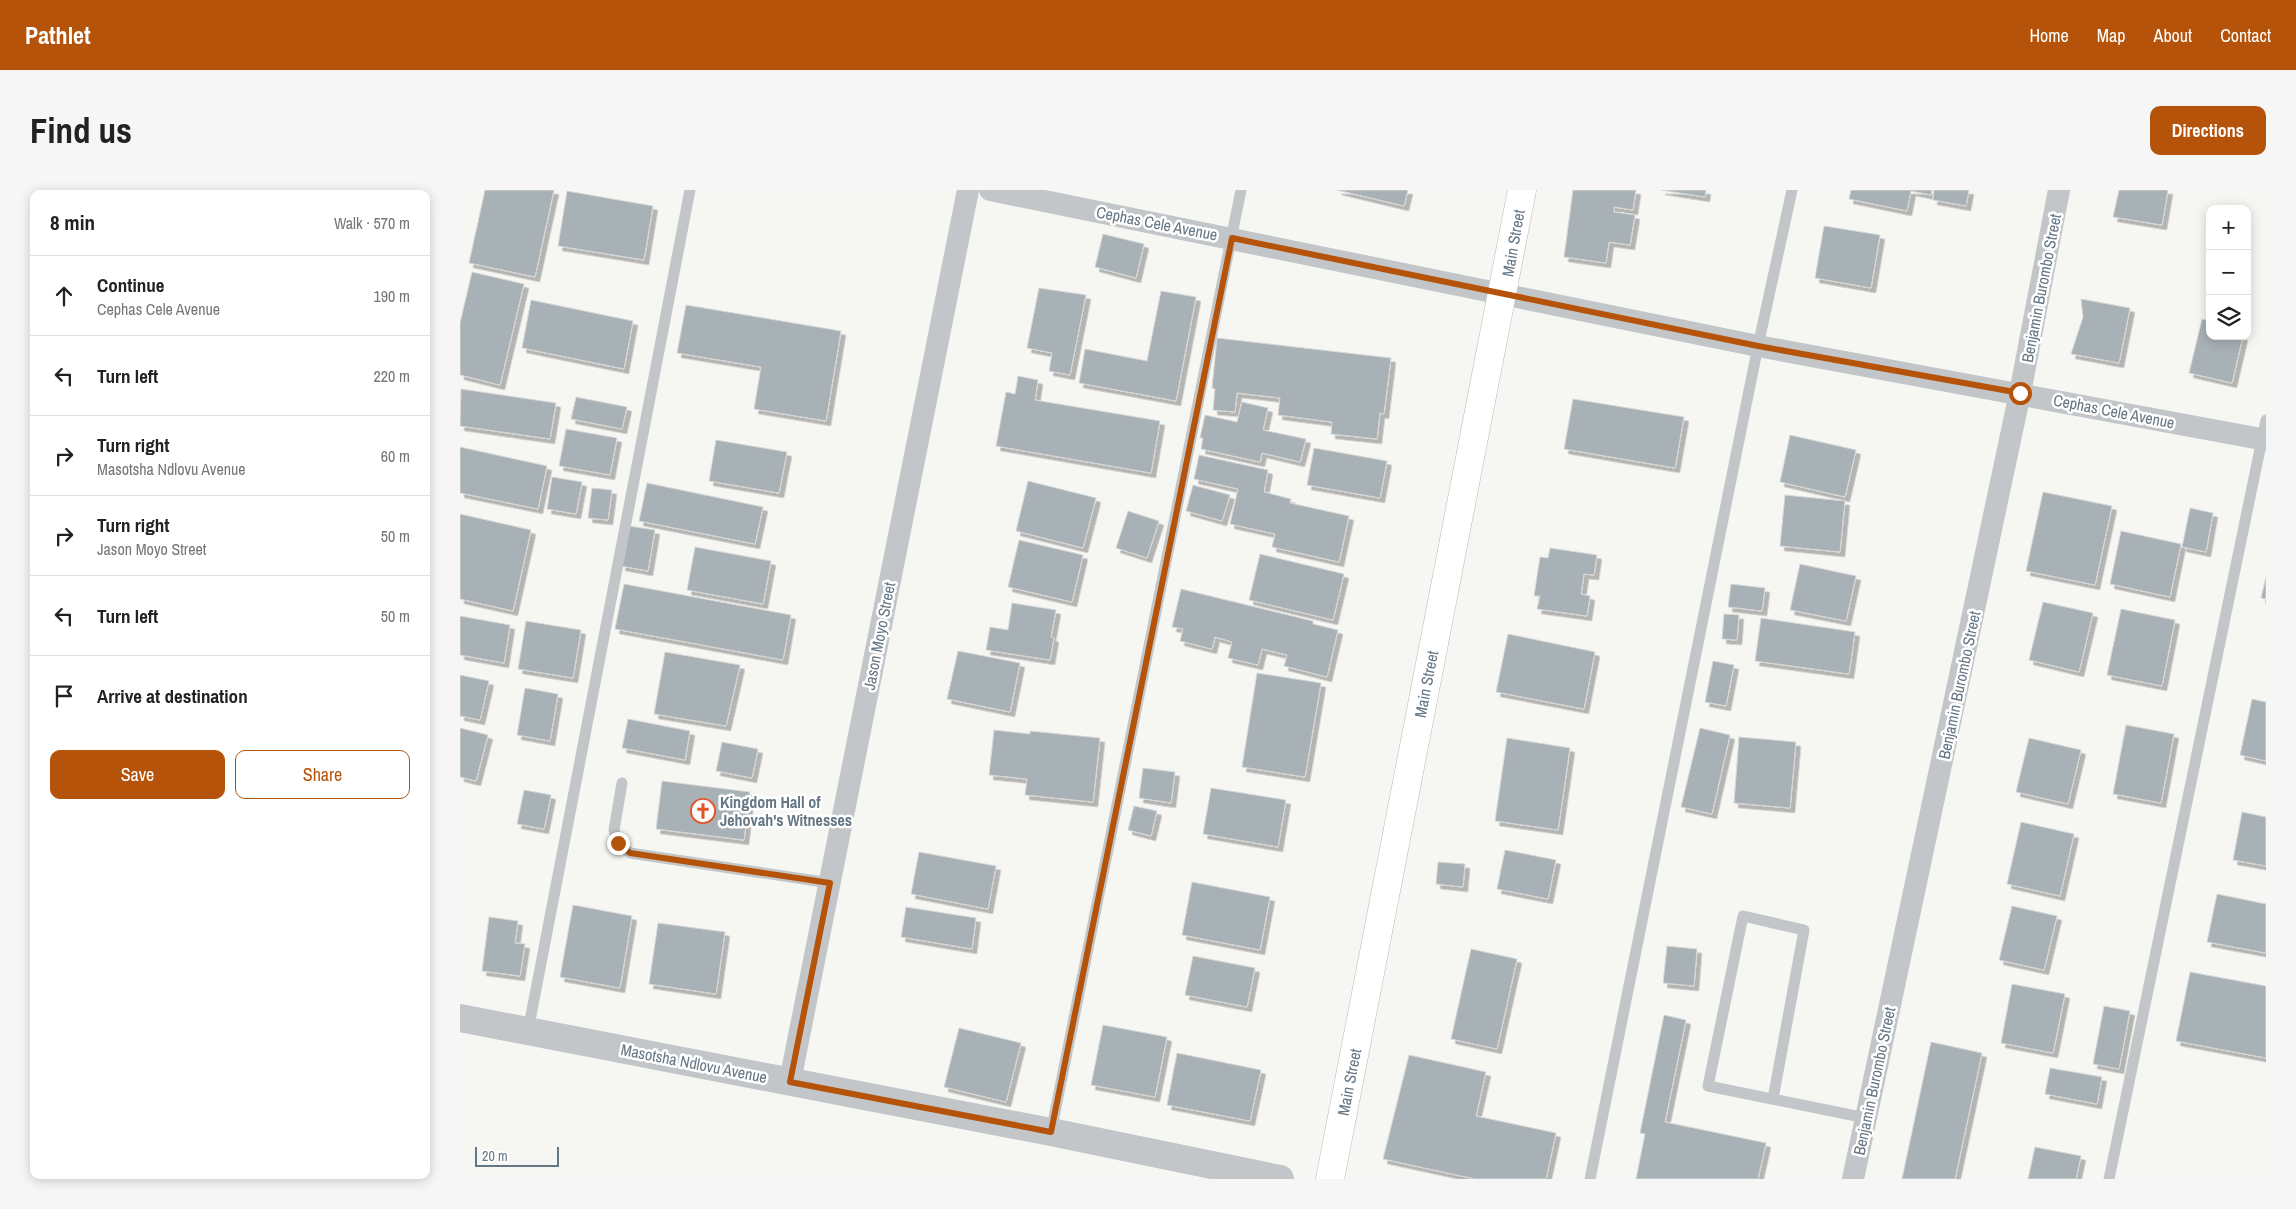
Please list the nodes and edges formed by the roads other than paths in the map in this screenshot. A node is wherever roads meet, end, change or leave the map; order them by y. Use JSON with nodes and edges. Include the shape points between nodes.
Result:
{"nodes":[{"id":1,"x":690,"y":190,"type":"edge"},
{"id":2,"x":968,"y":190,"type":"edge"},
{"id":3,"x":990,"y":190,"type":"edge"},
{"id":4,"x":1241,"y":190,"type":"edge"},
{"id":5,"x":1522,"y":190,"type":"edge"},
{"id":6,"x":1792,"y":190,"type":"edge"},
{"id":7,"x":2060,"y":190,"type":"edge"},
{"id":8,"x":1232,"y":238,"type":"junction"},
{"id":9,"x":1504,"y":293,"type":"junction"},
{"id":10,"x":1758,"y":346,"type":"junction"},
{"id":11,"x":2020,"y":393,"type":"junction"},
{"id":12,"x":2265,"y":433,"type":"edge"},
{"id":13,"x":622,"y":783,"type":"dead end"},
{"id":14,"x":830,"y":883,"type":"junction"},
{"id":15,"x":460,"y":1018,"type":"edge"},
{"id":16,"x":528,"y":1031,"type":"junction"},
{"id":17,"x":790,"y":1082,"type":"junction"},
{"id":18,"x":1773,"y":1099,"type":"junction"},
{"id":19,"x":1866,"y":1118,"type":"junction"},
{"id":20,"x":1051,"y":1132,"type":"junction"},
{"id":21,"x":1280,"y":1179,"type":"edge"},
{"id":22,"x":1330,"y":1179,"type":"edge"},
{"id":23,"x":1590,"y":1179,"type":"edge"},
{"id":24,"x":1854,"y":1179,"type":"edge"},
{"id":25,"x":2108,"y":1179,"type":"edge"}],
"edges":[{"from":1,"to":16,"type":"lane"},
{"from":2,"to":14,"type":"street","name":"Jason Moyo Street"},
{"from":3,"to":8,"type":"street","name":"Cephas Cele Avenue"},
{"from":4,"to":8,"type":"lane"},
{"from":5,"to":9,"type":"highway","name":"Main Street"},
{"from":6,"to":10,"type":"lane"},
{"from":7,"to":11,"type":"street","name":"Benjamin Burombo Street"},
{"from":8,"to":9,"type":"street","name":"Cephas Cele Avenue"},
{"from":8,"to":20,"type":"lane"},
{"from":9,"to":10,"type":"street","name":"Cephas Cele Avenue"},
{"from":9,"to":22,"type":"highway","name":"Main Street"},
{"from":10,"to":11,"type":"street","name":"Cephas Cele Avenue"},
{"from":10,"to":23,"type":"lane"},
{"from":11,"to":12,"type":"street","name":"Cephas Cele Avenue"},
{"from":11,"to":19,"type":"street","name":"Benjamin Burombo Street"},
{"from":12,"to":25,"type":"lane"},
{"from":13,"to":14,"type":"lane","via":[[614,830],[618,843],[630,853]]},
{"from":14,"to":17,"type":"street","name":"Jason Moyo Street"},
{"from":15,"to":16,"type":"street","name":"Masotsha Ndlovu Avenue"},
{"from":16,"to":17,"type":"street","name":"Masotsha Ndlovu Avenue"},
{"from":17,"to":20,"type":"street","name":"Masotsha Ndlovu Avenue"},
{"from":18,"to":18,"type":"lane","via":[[1708,1086],[1744,916],[1804,930]]},
{"from":18,"to":19,"type":"lane"},
{"from":19,"to":24,"type":"street","name":"Benjamin Burombo Street"},
{"from":20,"to":21,"type":"street","name":"Masotsha Ndlovu Avenue"}]}
